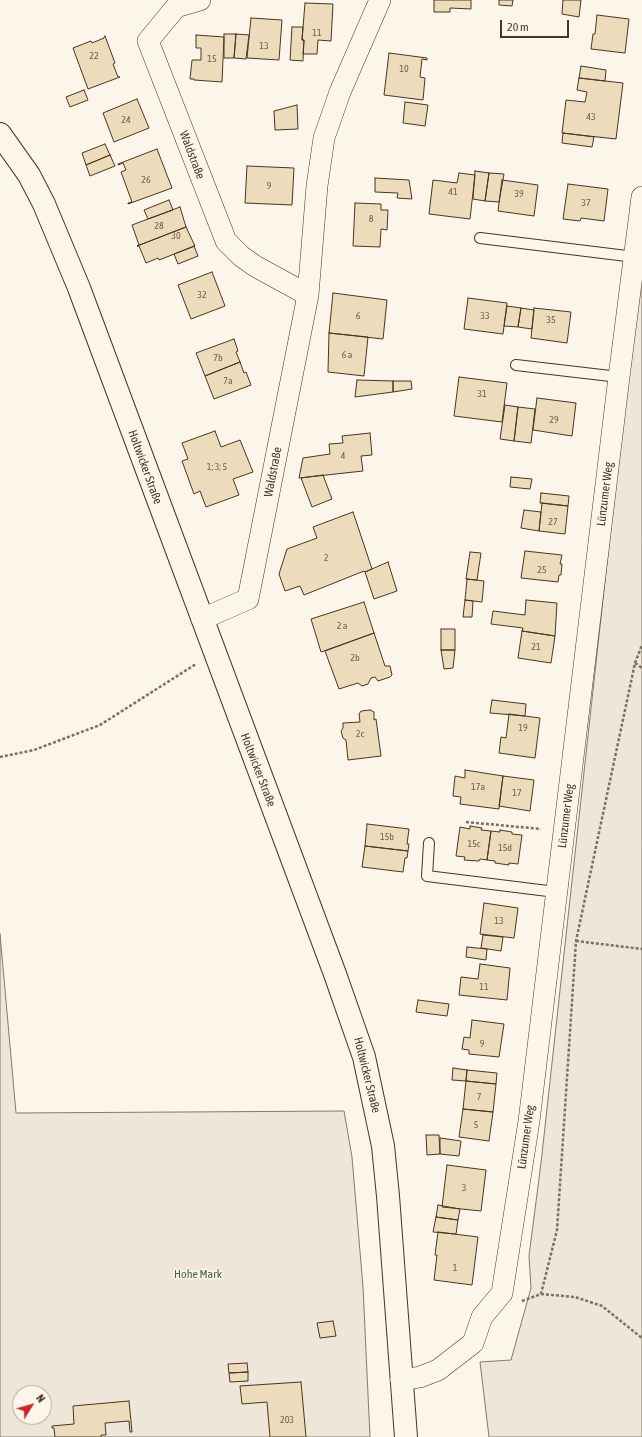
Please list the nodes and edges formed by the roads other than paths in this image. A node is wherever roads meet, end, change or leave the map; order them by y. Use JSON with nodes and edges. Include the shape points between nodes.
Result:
{"nodes":[{"id":1,"x":200,"y":0,"type":"edge"},
{"id":2,"x":380,"y":0,"type":"edge"},
{"id":3,"x":0,"y":134,"type":"edge"},
{"id":4,"x":642,"y":197,"type":"edge"},
{"id":5,"x":480,"y":238,"type":"dead end"},
{"id":6,"x":635,"y":257,"type":"junction"},
{"id":7,"x":308,"y":295,"type":"junction"},
{"id":8,"x":516,"y":365,"type":"dead end"},
{"id":9,"x":619,"y":377,"type":"junction"},
{"id":10,"x":202,"y":619,"type":"junction"},
{"id":11,"x":429,"y":843,"type":"dead end"},
{"id":12,"x":556,"y":892,"type":"junction"},
{"id":13,"x":401,"y":1380,"type":"junction"},
{"id":14,"x":406,"y":1437,"type":"edge"}],
"edges":[{"from":1,"to":7,"type":"street","name":"Waldstraße","via":[[176,7],[148,41],[226,241],[255,266]]},
{"from":2,"to":7,"type":"street","name":"Waldstraße","via":[[340,92],[324,138],[317,186]]},
{"from":3,"to":10,"type":"street","name":"Holtwicker Straße","via":[[29,175],[44,204],[79,288]]},
{"from":4,"to":6,"type":"street","name":"Lünzumer Weg"},
{"from":5,"to":6,"type":"lane"},
{"from":6,"to":9,"type":"street","name":"Lünzumer Weg"},
{"from":7,"to":10,"type":"street","name":"Waldstraße","via":[[248,599]]},
{"from":8,"to":9,"type":"lane"},
{"from":9,"to":12,"type":"street","name":"Lünzumer Weg"},
{"from":10,"to":13,"type":"street","name":"Holtwicker Straße","via":[[364,1057],[383,1146]]},
{"from":11,"to":12,"type":"lane","via":[[427,876]]},
{"from":12,"to":13,"type":"street","name":"Lünzumer Weg","via":[[529,1121],[502,1293],[482,1316],[473,1343],[438,1370],[420,1378]]},
{"from":13,"to":14,"type":"street","name":"Holtwicker Straße"}]}
